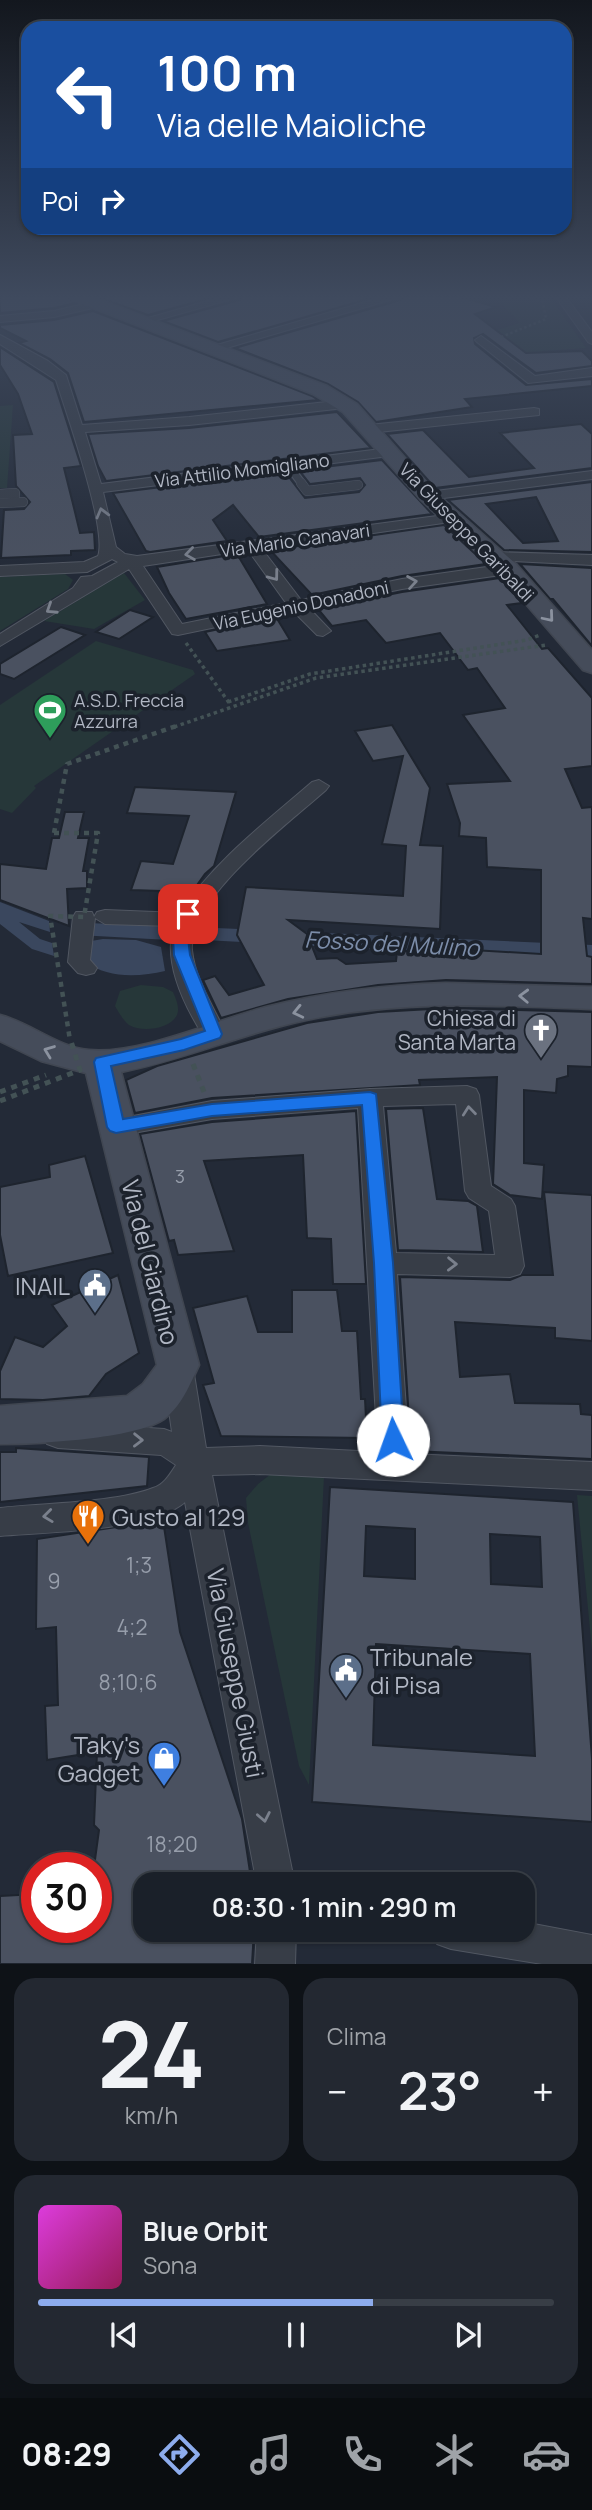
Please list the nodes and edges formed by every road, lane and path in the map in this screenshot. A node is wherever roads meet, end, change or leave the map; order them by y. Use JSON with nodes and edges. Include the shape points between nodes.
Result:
{"nodes":[{"id":1,"x":65,"y":389,"type":"edge"},
{"id":2,"x":316,"y":389,"type":"edge"},
{"id":3,"x":345,"y":404,"type":"junction"},
{"id":4,"x":534,"y":412,"type":"dead end"},
{"id":5,"x":76,"y":429,"type":"junction"},
{"id":6,"x":369,"y":429,"type":"junction"},
{"id":7,"x":389,"y":452,"type":"junction"},
{"id":8,"x":287,"y":464,"type":"junction"},
{"id":9,"x":592,"y":475,"type":"edge"},
{"id":10,"x":358,"y":485,"type":"dead end"},
{"id":11,"x":95,"y":489,"type":"junction"},
{"id":12,"x":0,"y":494,"type":"edge"},
{"id":13,"x":428,"y":496,"type":"junction"},
{"id":14,"x":0,"y":503,"type":"edge"},
{"id":15,"x":452,"y":518,"type":"junction"},
{"id":16,"x":251,"y":546,"type":"junction"},
{"id":17,"x":110,"y":548,"type":"junction"},
{"id":18,"x":592,"y":560,"type":"edge"},
{"id":19,"x":137,"y":561,"type":"junction"},
{"id":20,"x":502,"y":563,"type":"junction"},
{"id":21,"x":87,"y":567,"type":"junction"},
{"id":22,"x":0,"y":571,"type":"edge"},
{"id":23,"x":79,"y":590,"type":"junction"},
{"id":24,"x":297,"y":606,"type":"junction"},
{"id":25,"x":178,"y":630,"type":"junction"},
{"id":26,"x":323,"y":631,"type":"dead end"},
{"id":27,"x":565,"y":636,"type":"junction"},
{"id":28,"x":0,"y":641,"type":"edge"},
{"id":29,"x":592,"y":666,"type":"edge"},
{"id":30,"x":228,"y":702,"type":"junction"},
{"id":31,"x":232,"y":706,"type":"junction"},
{"id":32,"x":319,"y":786,"type":"dead end"},
{"id":33,"x":94,"y":917,"type":"junction"},
{"id":34,"x":183,"y":931,"type":"junction"},
{"id":35,"x":86,"y":968,"type":"dead end"},
{"id":36,"x":592,"y":998,"type":"edge"},
{"id":37,"x":0,"y":1026,"type":"edge"},
{"id":38,"x":199,"y":1039,"type":"junction"},
{"id":39,"x":90,"y":1061,"type":"junction"},
{"id":40,"x":370,"y":1098,"type":"junction"},
{"id":41,"x":0,"y":1101,"type":"edge"},
{"id":42,"x":212,"y":1110,"type":"junction"},
{"id":43,"x":116,"y":1127,"type":"junction"},
{"id":44,"x":383,"y":1263,"type":"junction"},
{"id":45,"x":178,"y":1365,"type":"junction"},
{"id":46,"x":11,"y":1425,"type":"edge"},
{"id":47,"x":195,"y":1462,"type":"junction"},
{"id":48,"x":394,"y":1465,"type":"junction"},
{"id":49,"x":592,"y":1476,"type":"edge"},
{"id":50,"x":0,"y":1522,"type":"edge"},
{"id":51,"x":274,"y":1872,"type":"edge"},
{"id":52,"x":276,"y":1942,"type":"edge"},
{"id":53,"x":532,"y":1942,"type":"edge"},
{"id":54,"x":586,"y":1950,"type":"edge"},
{"id":55,"x":275,"y":1964,"type":"edge"}],
"edges":[{"from":1,"to":5,"type":"street"},
{"from":2,"to":3,"type":"street","name":"Via Giuseppe Garibaldi"},
{"from":3,"to":5,"type":"street"},
{"from":3,"to":6,"type":"street","name":"Via Giuseppe Garibaldi"},
{"from":4,"to":6,"type":"street"},
{"from":5,"to":11,"type":"street"},
{"from":6,"to":7,"type":"street","name":"Via Giuseppe Garibaldi"},
{"from":7,"to":8,"type":"street","name":"Via Attilio Momigliano"},
{"from":7,"to":13,"type":"street","name":"Via Giuseppe Garibaldi"},
{"from":8,"to":10,"type":"lane","via":[[307,491]]},
{"from":8,"to":11,"type":"street","name":"Via Attilio Momigliano"},
{"from":9,"to":13,"type":"street"},
{"from":17,"to":11,"type":"street","one_way":true},
{"from":12,"to":14,"type":"lane","via":[[15,493],[19,502]]},
{"from":13,"to":15,"type":"street","name":"Via Giuseppe Garibaldi"},
{"from":15,"to":16,"type":"street","name":"Via Mario Canavari"},
{"from":15,"to":20,"type":"street","name":"Via Giuseppe Garibaldi"},
{"from":16,"to":19,"type":"street","name":"Via Mario Canavari","one_way":true},
{"from":16,"to":24,"type":"street","one_way":true},
{"from":17,"to":19,"type":"street","via":[[120,558]]},
{"from":17,"to":21,"type":"street","via":[[105,559]]},
{"from":18,"to":20,"type":"street","name":"Via Eugenio Donadoni"},
{"from":19,"to":23,"type":"street","name":"Via Mario Canavari"},
{"from":19,"to":25,"type":"street","via":[[135,566]]},
{"from":24,"to":20,"type":"street","name":"Via Eugenio Donadoni","one_way":true},
{"from":20,"to":27,"type":"street","name":"Via Giuseppe Garibaldi","one_way":true},
{"from":21,"to":22,"type":"street"},
{"from":21,"to":23,"type":"street","via":[[89,575]]},
{"from":23,"to":28,"type":"street","one_way":true},
{"from":24,"to":25,"type":"street","name":"Via Eugenio Donadoni"},
{"from":24,"to":26,"type":"street"},
{"from":25,"to":30,"type":"path"},
{"from":27,"to":29,"type":"street","name":"Via Giuseppe Garibaldi"},
{"from":27,"to":30,"type":"path","via":[[310,674]]},
{"from":27,"to":31,"type":"path","via":[[316,678]]},
{"from":30,"to":31,"type":"path"},
{"from":31,"to":33,"type":"path","bridge":true,"via":[[68,764],[54,833],[99,832]]},
{"from":32,"to":34,"type":"street","via":[[191,909]]},
{"from":33,"to":34,"type":"street"},
{"from":33,"to":35,"type":"street","via":[[79,962]]},
{"from":33,"to":39,"type":"path","bridge":true,"via":[[50,916],[68,1033]]},
{"from":34,"to":38,"type":"street"},
{"from":36,"to":38,"type":"street","one_way":true,"via":[[397,995],[305,1010]]},
{"from":39,"to":37,"type":"street","one_way":true,"via":[[41,1048]]},
{"from":38,"to":39,"type":"street"},
{"from":38,"to":42,"type":"path"},
{"from":39,"to":41,"type":"path","bridge":true,"via":[[80,1070]]},
{"from":39,"to":43,"type":"street","name":"Via del Giardino"},
{"from":40,"to":42,"type":"street"},
{"from":40,"to":44,"type":"street"},
{"from":44,"to":40,"type":"street","one_way":true,"via":[[510,1266],[502,1206],[478,1191],[467,1095]]},
{"from":42,"to":43,"type":"street"},
{"from":43,"to":45,"type":"street","name":"Via del Giardino"},
{"from":44,"to":48,"type":"street"},
{"from":45,"to":46,"type":"street","via":[[166,1390],[130,1416]]},
{"from":45,"to":47,"type":"street","name":"Via del Giardino"},
{"from":46,"to":47,"type":"street","one_way":true,"via":[[73,1437],[164,1442]]},
{"from":47,"to":48,"type":"street"},
{"from":47,"to":50,"type":"street","one_way":true,"via":[[169,1496],[158,1501]]},
{"from":47,"to":51,"type":"street","name":"Via Giuseppe Giusti","one_way":true},
{"from":48,"to":49,"type":"street"},
{"from":52,"to":55,"type":"street"},
{"from":53,"to":54,"type":"street"}]}
